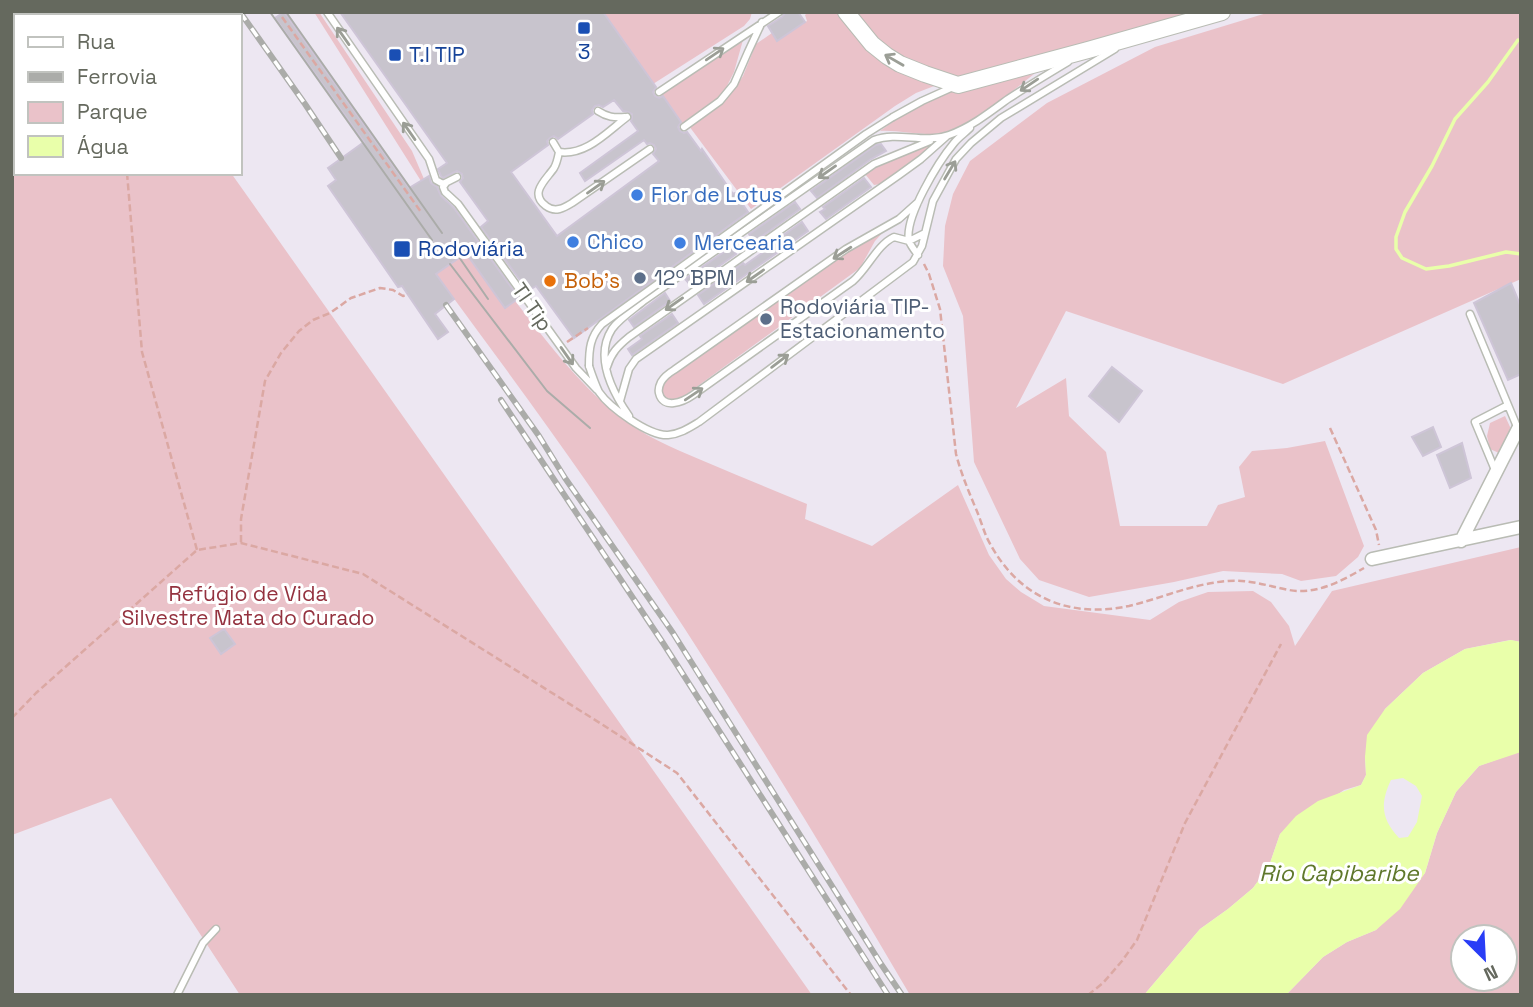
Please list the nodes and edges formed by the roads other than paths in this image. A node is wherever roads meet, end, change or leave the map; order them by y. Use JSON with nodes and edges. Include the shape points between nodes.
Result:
{"nodes":[{"id":1,"x":327,"y":12,"type":"edge"},
{"id":2,"x":779,"y":12,"type":"edge"},
{"id":3,"x":846,"y":12,"type":"edge"},
{"id":4,"x":1222,"y":12,"type":"edge"},
{"id":5,"x":763,"y":22,"type":"junction"},
{"id":6,"x":1134,"y":37,"type":"junction"},
{"id":7,"x":1088,"y":50,"type":"junction"},
{"id":8,"x":958,"y":85,"type":"junction"},
{"id":9,"x":659,"y":92,"type":"dead end"},
{"id":10,"x":598,"y":111,"type":"dead end"},
{"id":11,"x":978,"y":122,"type":"junction"},
{"id":12,"x":684,"y":127,"type":"dead end"},
{"id":13,"x":949,"y":135,"type":"junction"},
{"id":14,"x":938,"y":138,"type":"junction"},
{"id":15,"x":553,"y":142,"type":"dead end"},
{"id":16,"x":650,"y":149,"type":"dead end"},
{"id":17,"x":559,"y":152,"type":"junction"},
{"id":18,"x":457,"y":177,"type":"dead end"},
{"id":19,"x":446,"y":183,"type":"junction"},
{"id":20,"x":918,"y":202,"type":"junction"},
{"id":21,"x":925,"y":233,"type":"junction"},
{"id":22,"x":909,"y":241,"type":"junction"},
{"id":23,"x":918,"y":255,"type":"junction"},
{"id":24,"x":1469,"y":314,"type":"dead end"},
{"id":25,"x":606,"y":370,"type":"junction"},
{"id":26,"x":601,"y":395,"type":"junction"},
{"id":27,"x":620,"y":401,"type":"junction"},
{"id":28,"x":1508,"y":405,"type":"junction"},
{"id":29,"x":632,"y":421,"type":"junction"},
{"id":30,"x":1520,"y":429,"type":"edge"},
{"id":31,"x":1496,"y":472,"type":"junction"},
{"id":32,"x":1521,"y":527,"type":"edge"},
{"id":33,"x":1461,"y":541,"type":"junction"},
{"id":34,"x":1372,"y":559,"type":"road end"},
{"id":35,"x":216,"y":929,"type":"dead end"},
{"id":36,"x":177,"y":995,"type":"edge"}],
"edges":[{"from":19,"to":1,"type":"lane","name":"TI Tip","one_way":true,"via":[[436,180],[429,159]]},
{"from":2,"to":5,"type":"lane"},
{"from":8,"to":3,"type":"street","one_way":true,"via":[[887,56]]},
{"from":4,"to":6,"type":"street"},
{"from":9,"to":5,"type":"lane","one_way":true},
{"from":5,"to":12,"type":"lane","via":[[734,84],[720,101]]},
{"from":6,"to":7,"type":"street"},
{"from":21,"to":6,"type":"lane","one_way":true,"via":[[944,180],[956,159],[977,138],[1001,118]]},
{"from":7,"to":8,"type":"street"},
{"from":7,"to":11,"type":"lane","one_way":true},
{"from":8,"to":26,"type":"lane","bridge":true,"via":[[892,117],[854,142],[602,324],[589,351],[589,366]]},
{"from":10,"to":17,"type":"lane","via":[[614,118],[627,117],[580,150]]},
{"from":11,"to":13,"type":"lane"},
{"from":11,"to":20,"type":"lane","via":[[956,140]]},
{"from":13,"to":14,"type":"lane"},
{"from":13,"to":27,"type":"lane","one_way":true,"via":[[636,359]]},
{"from":14,"to":25,"type":"lane","one_way":true,"via":[[874,164],[629,337],[615,348]]},
{"from":14,"to":25,"type":"lane","one_way":true,"via":[[888,136],[866,145],[624,318],[607,342]]},
{"from":15,"to":17,"type":"lane"},
{"from":17,"to":16,"type":"lane","one_way":true,"via":[[539,193],[543,203],[556,210]]},
{"from":18,"to":19,"type":"lane"},
{"from":19,"to":26,"type":"lane","name":"TI Tip","one_way":true,"via":[[445,192]]},
{"from":20,"to":22,"type":"lane"},
{"from":20,"to":22,"type":"lane","one_way":true,"via":[[674,370],[662,380],[660,397],[673,404],[693,396],[853,281],[888,240]]},
{"from":21,"to":22,"type":"lane"},
{"from":21,"to":23,"type":"lane"},
{"from":22,"to":23,"type":"lane"},
{"from":29,"to":23,"type":"lane","name":"TI Tip","one_way":true,"via":[[656,434],[682,432]]},
{"from":24,"to":28,"type":"lane"},
{"from":25,"to":27,"type":"lane"},
{"from":26,"to":29,"type":"lane","name":"TI Tip"},
{"from":27,"to":29,"type":"lane"},
{"from":28,"to":30,"type":"lane"},
{"from":28,"to":31,"type":"lane","via":[[1475,422]]},
{"from":30,"to":31,"type":"street"},
{"from":31,"to":33,"type":"street"},
{"from":32,"to":33,"type":"street"},
{"from":33,"to":34,"type":"street"},
{"from":35,"to":36,"type":"lane","via":[[203,943]]}]}
